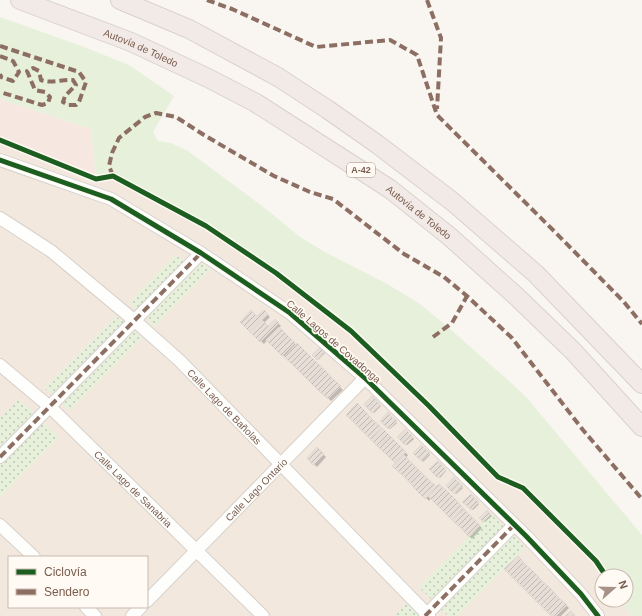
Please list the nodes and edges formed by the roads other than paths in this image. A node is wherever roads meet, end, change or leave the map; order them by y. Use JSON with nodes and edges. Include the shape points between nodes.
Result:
{"nodes":[{"id":1,"x":20,"y":0,"type":"edge"},
{"id":2,"x":120,"y":0,"type":"edge"},
{"id":3,"x":0,"y":160,"type":"edge"},
{"id":4,"x":0,"y":218,"type":"edge"},
{"id":5,"x":201,"y":254,"type":"junction"},
{"id":6,"x":135,"y":321,"type":"junction"},
{"id":7,"x":0,"y":366,"type":"edge"},
{"id":8,"x":365,"y":378,"type":"junction"},
{"id":9,"x":642,"y":384,"type":"edge"},
{"id":10,"x":50,"y":407,"type":"junction"},
{"id":11,"x":642,"y":427,"type":"edge"},
{"id":12,"x":0,"y":457,"type":"edge"},
{"id":13,"x":281,"y":465,"type":"junction"},
{"id":14,"x":514,"y":524,"type":"junction"},
{"id":15,"x":0,"y":525,"type":"edge"},
{"id":16,"x":196,"y":550,"type":"junction"},
{"id":17,"x":33,"y":556,"type":"edge"},
{"id":18,"x":148,"y":600,"type":"edge"},
{"id":19,"x":87,"y":608,"type":"edge"},
{"id":20,"x":140,"y":608,"type":"edge"},
{"id":21,"x":427,"y":615,"type":"edge"},
{"id":22,"x":95,"y":616,"type":"edge"},
{"id":23,"x":132,"y":616,"type":"edge"},
{"id":24,"x":263,"y":616,"type":"edge"},
{"id":25,"x":598,"y":616,"type":"edge"}],
"edges":[{"from":1,"to":11,"type":"highway","name":"Autovía de Toledo","number":"A-42","via":[[131,42],[208,78],[256,103],[390,189],[449,236],[516,296],[573,351]]},
{"from":2,"to":9,"type":"highway","via":[[189,29],[278,77],[377,144],[453,202],[536,274]]},
{"from":3,"to":5,"type":"street","name":"Calle Lagos de Covadonga","via":[[111,199]]},
{"from":4,"to":6,"type":"street","name":"Calle Lago de Bañolas","via":[[51,251]]},
{"from":5,"to":6,"type":"street"},
{"from":5,"to":8,"type":"street","name":"Calle Lagos de Covadonga","via":[[290,313]]},
{"from":6,"to":10,"type":"street"},
{"from":6,"to":13,"type":"street","name":"Calle Lago de Bañolas","via":[[180,361]]},
{"from":7,"to":10,"type":"street","name":"Calle Lago de Sanabria"},
{"from":8,"to":13,"type":"street","name":"Calle Lago Ontario"},
{"from":8,"to":14,"type":"street","name":"Calle Lagos de Covadonga"},
{"from":10,"to":12,"type":"street"},
{"from":10,"to":16,"type":"street","name":"Calle Lago de Sanabria"},
{"from":13,"to":16,"type":"street","name":"Calle Lago Ontario"},
{"from":13,"to":21,"type":"street","name":"Calle Lago de Bañolas"},
{"from":14,"to":21,"type":"street"},
{"from":14,"to":25,"type":"street","name":"Calle Lagos de Covadonga","via":[[581,594]]},
{"from":15,"to":17,"type":"street"},
{"from":16,"to":18,"type":"street","name":"Calle Lago Ontario"},
{"from":16,"to":24,"type":"street","name":"Calle Lago de Sanabria"},
{"from":19,"to":22,"type":"street"},
{"from":20,"to":23,"type":"street"}]}
